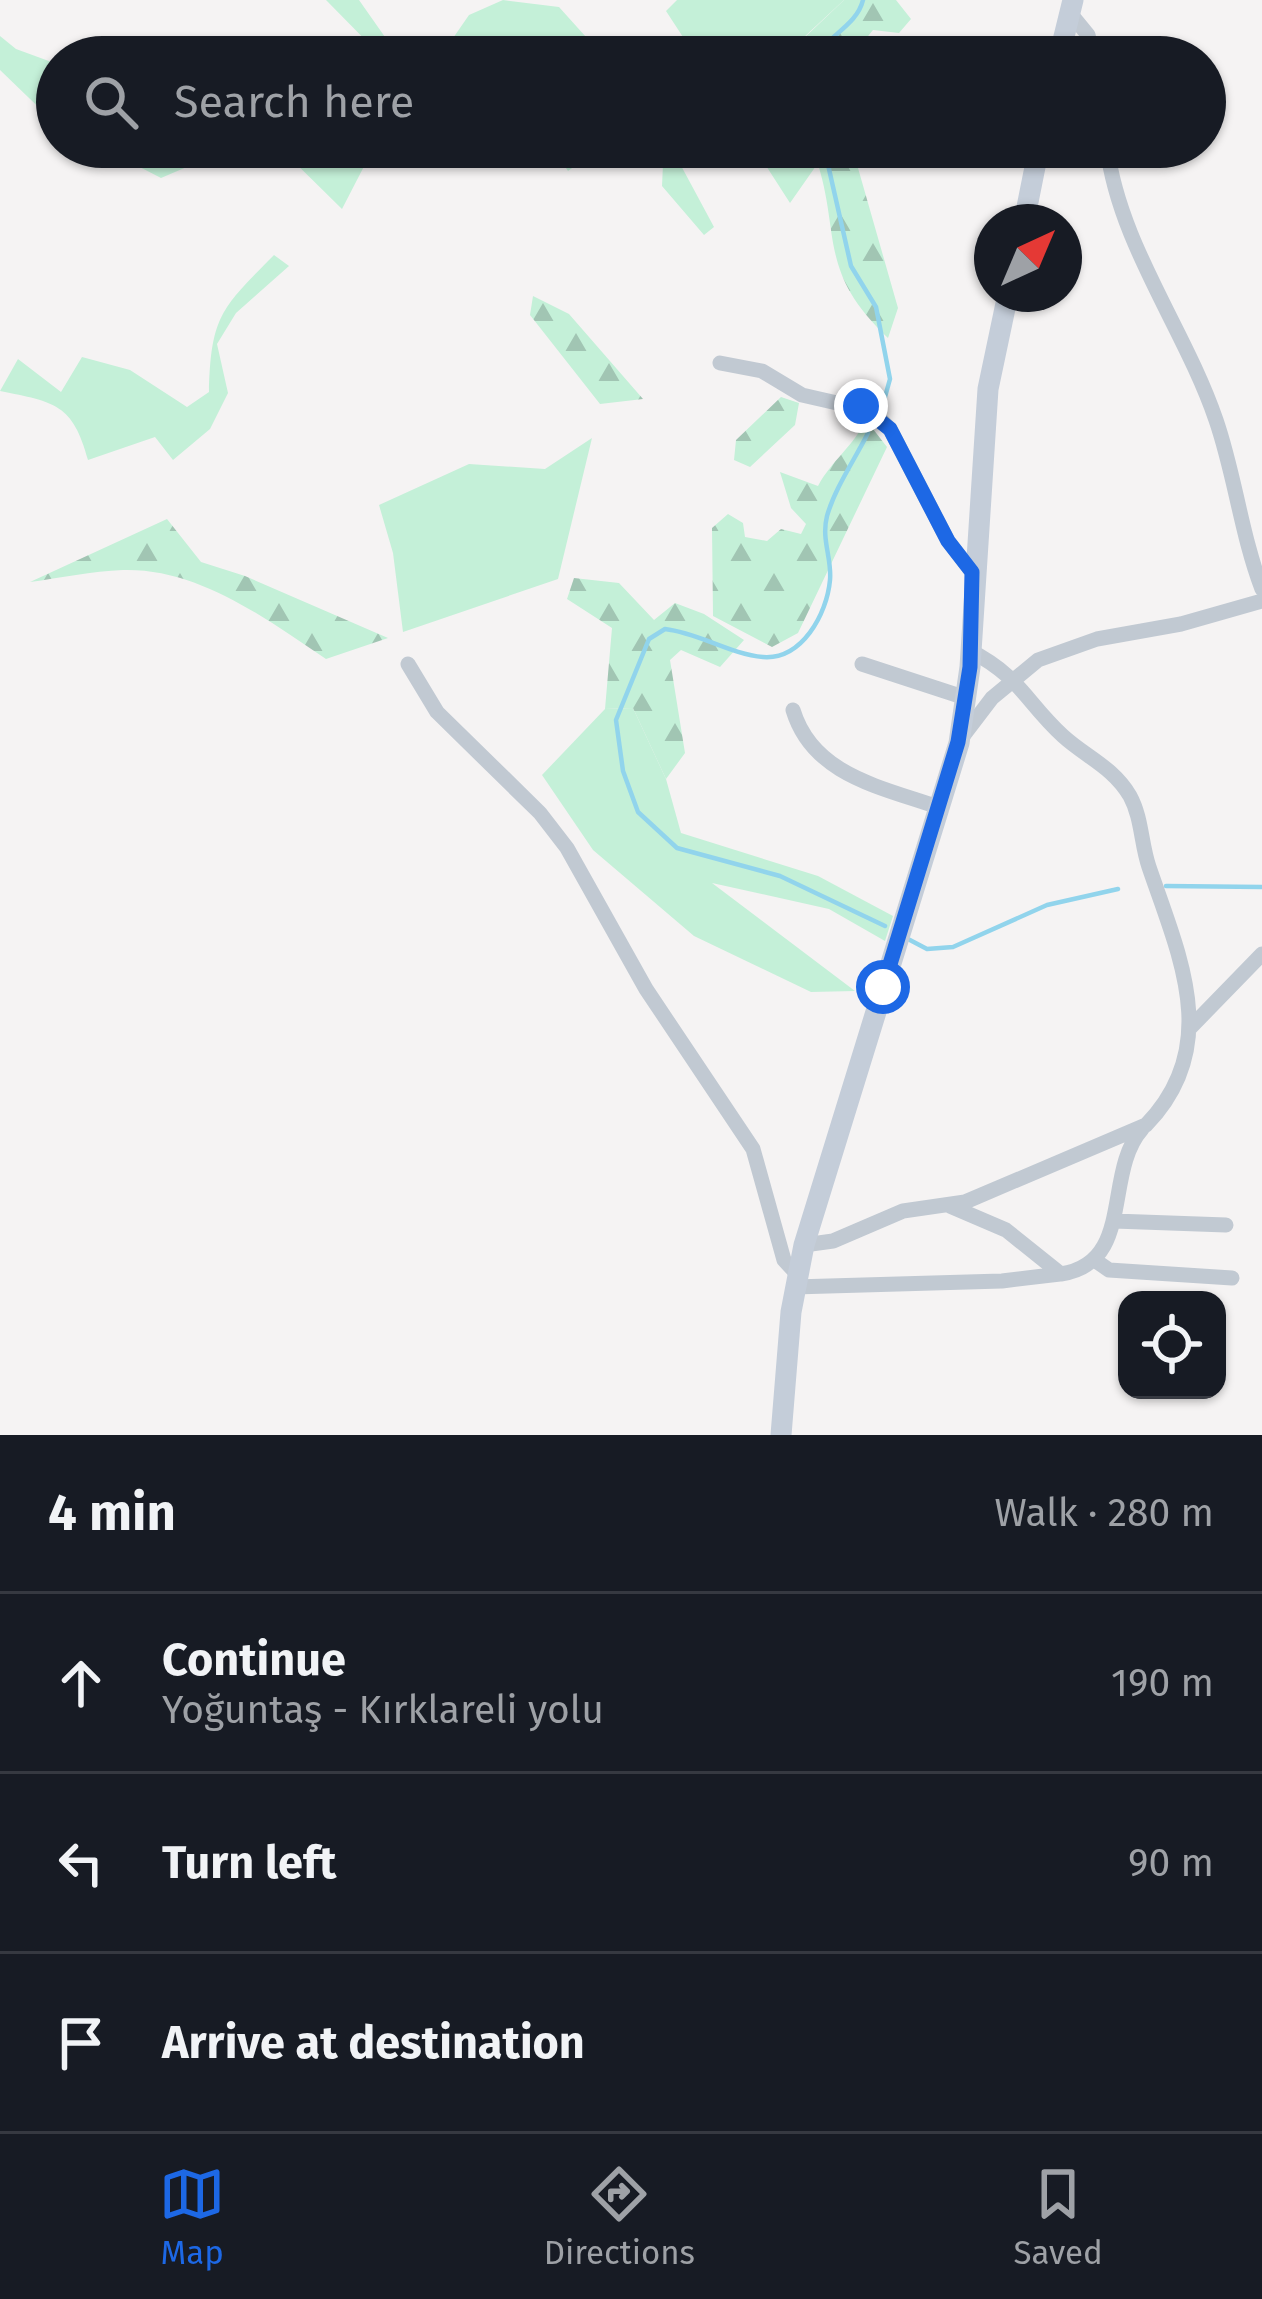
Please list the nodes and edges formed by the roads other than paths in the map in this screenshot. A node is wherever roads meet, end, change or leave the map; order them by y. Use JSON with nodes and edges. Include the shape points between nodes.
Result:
{"nodes":[{"id":1,"x":1071,"y":7,"type":"edge"},
{"id":2,"x":1088,"y":36,"type":"edge"},
{"id":3,"x":1035,"y":168,"type":"edge"},
{"id":4,"x":1112,"y":168,"type":"edge"},
{"id":5,"x":1028,"y":204,"type":"edge"},
{"id":6,"x":1004,"y":312,"type":"edge"},
{"id":7,"x":720,"y":362,"type":"dead end"},
{"id":8,"x":972,"y":572,"type":"junction"},
{"id":9,"x":1262,"y":589,"type":"edge"},
{"id":10,"x":1262,"y":601,"type":"edge"},
{"id":11,"x":969,"y":650,"type":"junction"},
{"id":12,"x":408,"y":664,"type":"dead end"},
{"id":13,"x":862,"y":664,"type":"dead end"},
{"id":14,"x":1013,"y":677,"type":"junction"},
{"id":15,"x":966,"y":698,"type":"junction"},
{"id":16,"x":793,"y":710,"type":"dead end"},
{"id":17,"x":958,"y":742,"type":"junction"},
{"id":18,"x":941,"y":808,"type":"junction"},
{"id":19,"x":1262,"y":954,"type":"edge"},
{"id":20,"x":1191,"y":1027,"type":"junction"},
{"id":21,"x":1146,"y":1125,"type":"junction"},
{"id":22,"x":947,"y":1205,"type":"junction"},
{"id":23,"x":1114,"y":1220,"type":"junction"},
{"id":24,"x":1226,"y":1225,"type":"dead end"},
{"id":25,"x":804,"y":1245,"type":"junction"},
{"id":26,"x":1096,"y":1261,"type":"junction"},
{"id":27,"x":1061,"y":1274,"type":"junction"},
{"id":28,"x":1232,"y":1278,"type":"dead end"},
{"id":29,"x":796,"y":1281,"type":"junction"},
{"id":30,"x":781,"y":1435,"type":"edge"}],
"edges":[{"from":1,"to":2,"type":"street"},
{"from":3,"to":5,"type":"street"},
{"from":4,"to":9,"type":"street","via":[[1123,212],[1217,422]]},
{"from":6,"to":8,"type":"street","via":[[988,389]]},
{"from":7,"to":8,"type":"street","via":[[762,371],[802,395],[872,411]]},
{"from":8,"to":11,"type":"street"},
{"from":10,"to":14,"type":"street","via":[[1083,643]]},
{"from":11,"to":14,"type":"street"},
{"from":11,"to":15,"type":"street"},
{"from":12,"to":29,"type":"street","via":[[436,712],[567,848],[646,988],[752,1149]]},
{"from":13,"to":15,"type":"street"},
{"from":14,"to":17,"type":"street"},
{"from":14,"to":20,"type":"street","via":[[1132,799],[1176,931]]},
{"from":15,"to":17,"type":"street"},
{"from":16,"to":18,"type":"street","via":[[801,738],[837,771]]},
{"from":17,"to":18,"type":"street"},
{"from":18,"to":25,"type":"street"},
{"from":19,"to":20,"type":"street"},
{"from":20,"to":21,"type":"street","via":[[1166,1101]]},
{"from":21,"to":22,"type":"street"},
{"from":21,"to":23,"type":"street","via":[[1129,1152]]},
{"from":22,"to":25,"type":"street","via":[[880,1217],[833,1241]]},
{"from":22,"to":27,"type":"street","via":[[1006,1230]]},
{"from":23,"to":24,"type":"street"},
{"from":23,"to":26,"type":"street"},
{"from":25,"to":29,"type":"street"},
{"from":26,"to":27,"type":"street"},
{"from":26,"to":28,"type":"street","via":[[1127,1272]]},
{"from":27,"to":29,"type":"street"},
{"from":29,"to":30,"type":"street"}]}
